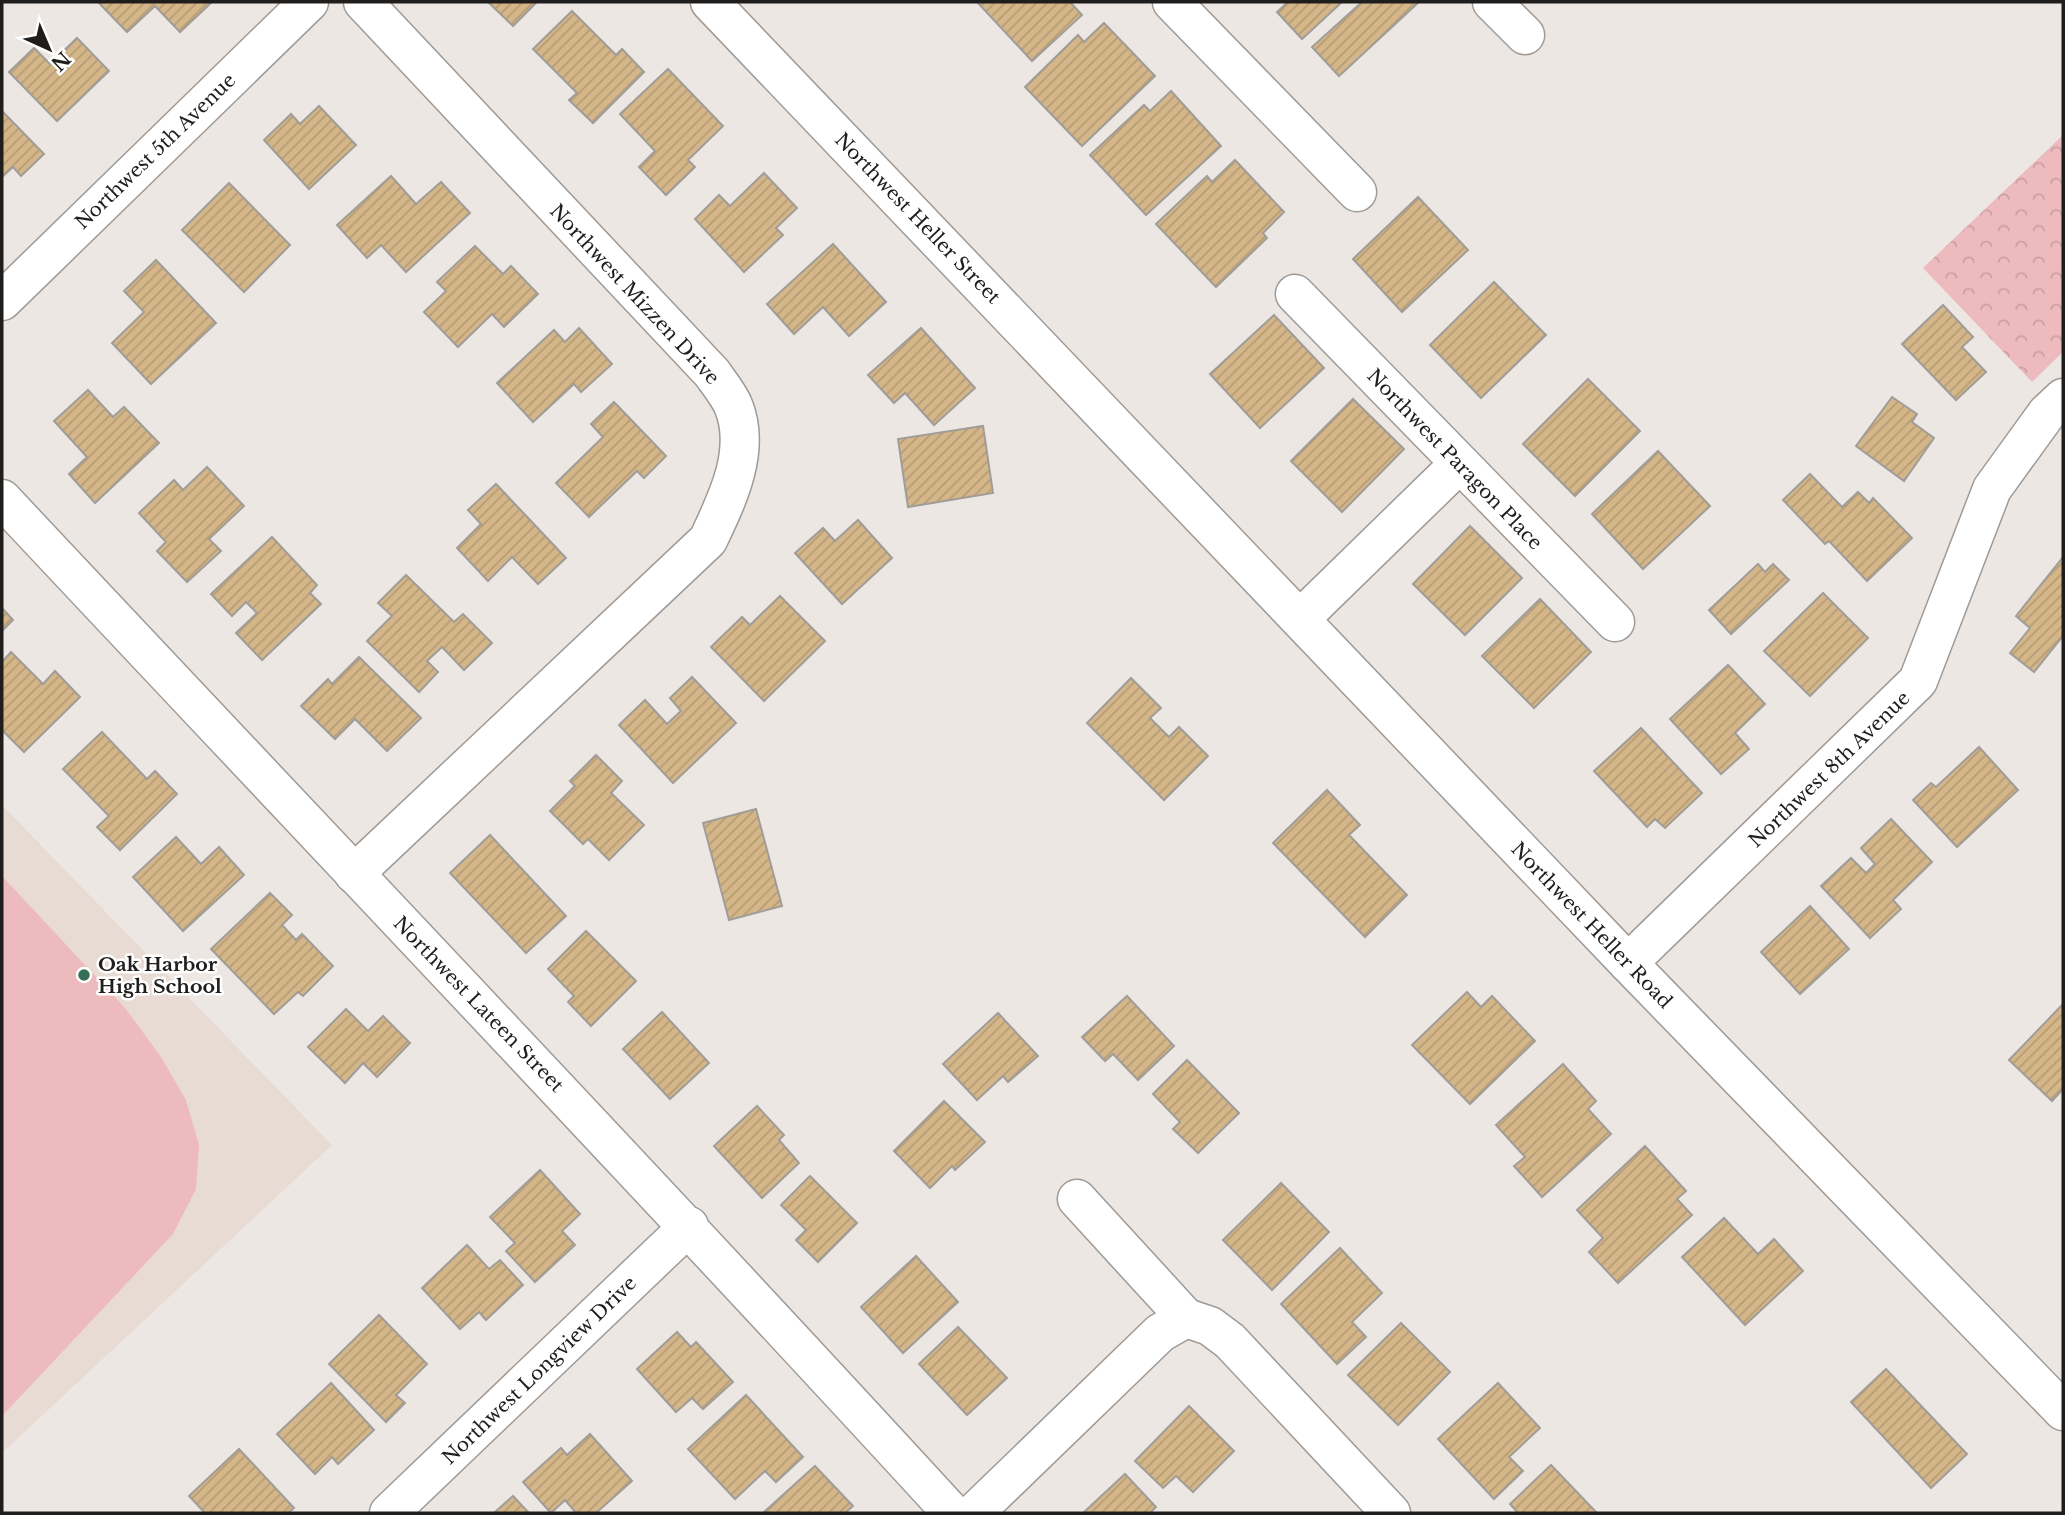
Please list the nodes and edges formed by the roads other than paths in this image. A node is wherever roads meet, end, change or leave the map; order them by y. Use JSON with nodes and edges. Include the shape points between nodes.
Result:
{"nodes":[{"id":1,"x":309,"y":2,"type":"edge"},
{"id":2,"x":363,"y":2,"type":"edge"},
{"id":3,"x":710,"y":2,"type":"edge"},
{"id":4,"x":1172,"y":2,"type":"edge"},
{"id":5,"x":1492,"y":2,"type":"edge"},
{"id":6,"x":1525,"y":35,"type":"dead end"},
{"id":7,"x":1357,"y":192,"type":"dead end"},
{"id":8,"x":1295,"y":295,"type":"dead end"},
{"id":9,"x":2,"y":301,"type":"edge"},
{"id":10,"x":2063,"y":398,"type":"edge"},
{"id":11,"x":1125,"y":435,"type":"joint"},
{"id":12,"x":1459,"y":464,"type":"junction"},
{"id":13,"x":2,"y":499,"type":"edge"},
{"id":14,"x":1300,"y":619,"type":"junction"},
{"id":15,"x":1615,"y":622,"type":"dead end"},
{"id":16,"x":354,"y":874,"type":"junction"},
{"id":17,"x":1628,"y":963,"type":"junction"},
{"id":18,"x":1077,"y":1199,"type":"dead end"},
{"id":19,"x":689,"y":1226,"type":"junction"},
{"id":20,"x":1186,"y":1318,"type":"junction"},
{"id":21,"x":2063,"y":1411,"type":"edge"},
{"id":22,"x":389,"y":1513,"type":"edge"},
{"id":23,"x":952,"y":1513,"type":"edge"},
{"id":24,"x":974,"y":1513,"type":"edge"},
{"id":25,"x":1391,"y":1513,"type":"edge"}],
"edges":[{"from":1,"to":9,"type":"street","name":"Northwest 5th Avenue"},
{"from":2,"to":16,"type":"street","name":"Northwest Mizzen Drive","via":[[712,373],[733,406],[740,450],[730,494],[708,540]]},
{"from":3,"to":11,"type":"street","name":"Northwest Heller Street"},
{"from":4,"to":7,"type":"street"},
{"from":5,"to":6,"type":"street"},
{"from":8,"to":12,"type":"street","name":"Northwest Paragon Place"},
{"from":10,"to":17,"type":"street","name":"Northwest 8th Avenue","via":[[1992,489],[1918,681]]},
{"from":11,"to":14,"type":"street","name":"Northwest Heller Road"},
{"from":12,"to":14,"type":"street"},
{"from":12,"to":15,"type":"street","name":"Northwest Paragon Place"},
{"from":13,"to":16,"type":"street","name":"Northwest Lateen Street"},
{"from":14,"to":17,"type":"street","name":"Northwest Heller Road"},
{"from":16,"to":19,"type":"street","name":"Northwest Lateen Street"},
{"from":17,"to":21,"type":"street","name":"Northwest Heller Road"},
{"from":18,"to":20,"type":"street"},
{"from":19,"to":22,"type":"street","name":"Northwest Longview Drive"},
{"from":19,"to":23,"type":"street","name":"Northwest Lateen Street"},
{"from":20,"to":24,"type":"street","via":[[1160,1333]]},
{"from":20,"to":25,"type":"street","via":[[1210,1326],[1230,1341]]}]}
